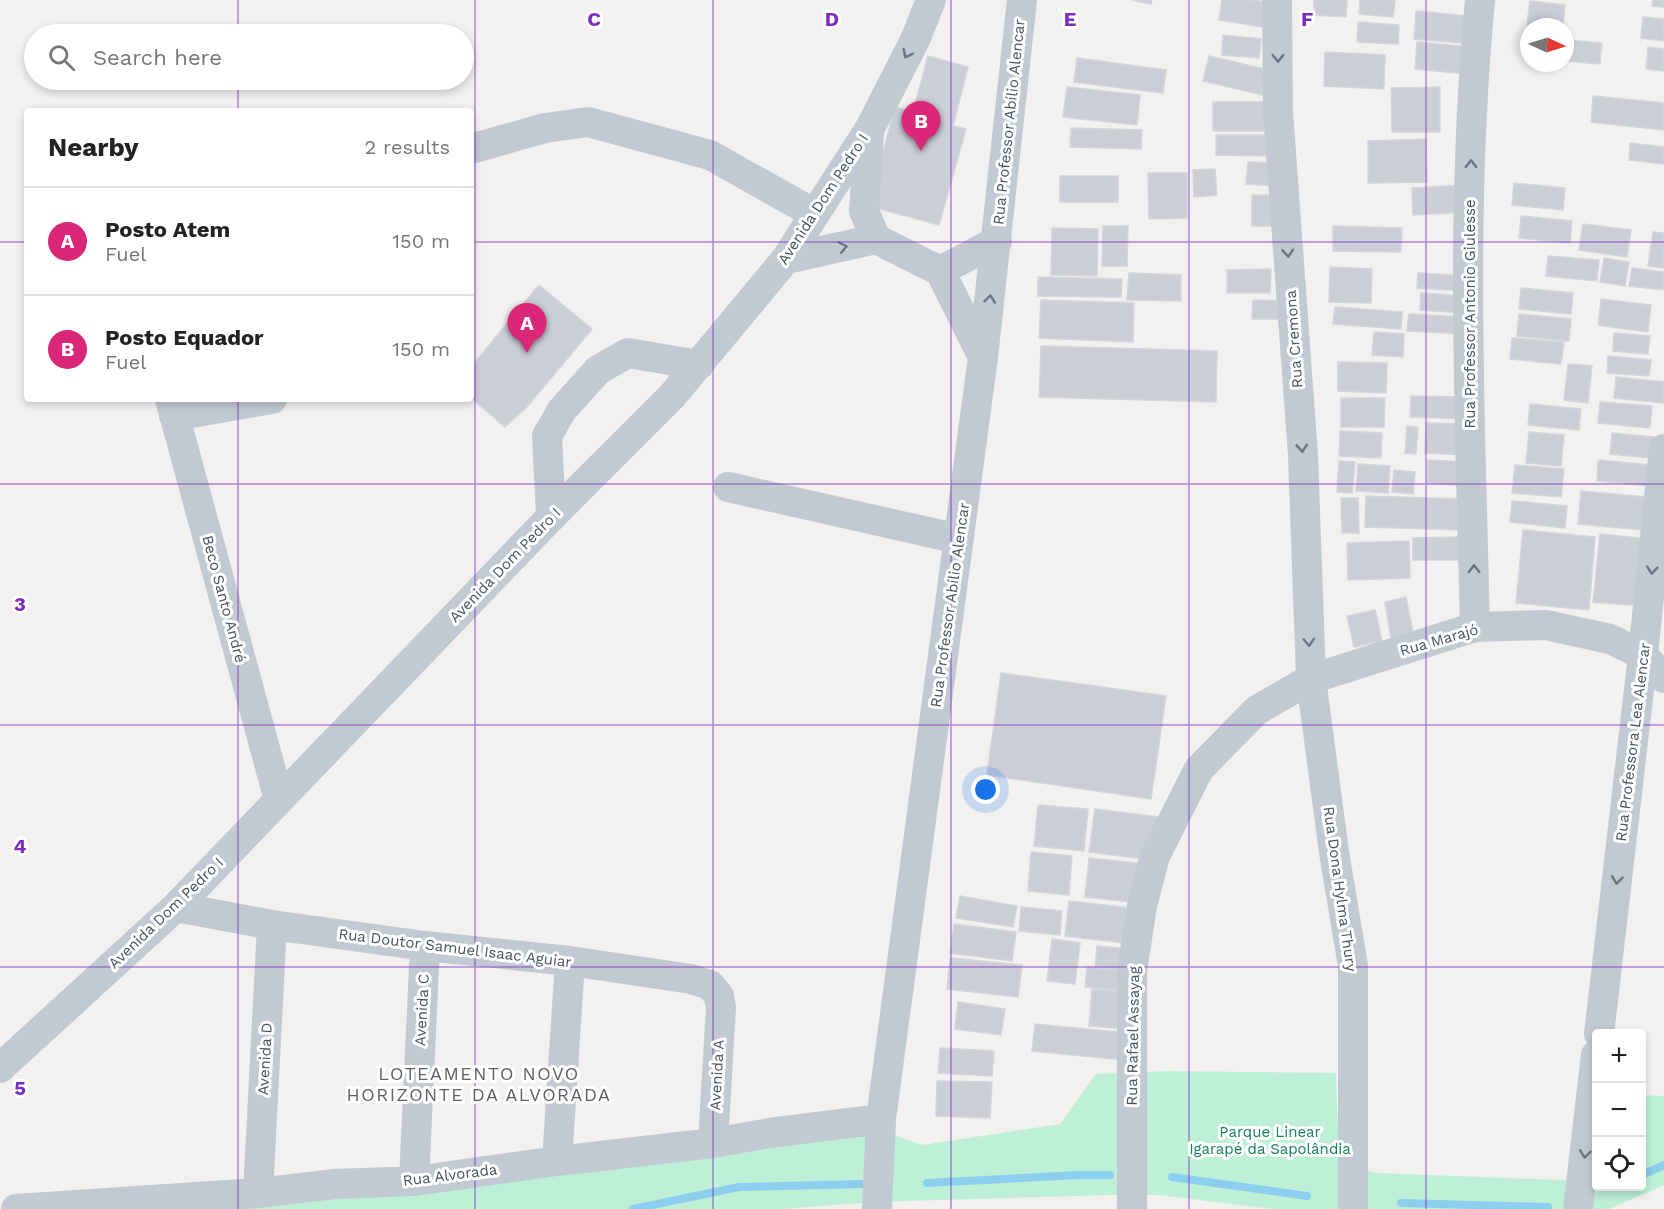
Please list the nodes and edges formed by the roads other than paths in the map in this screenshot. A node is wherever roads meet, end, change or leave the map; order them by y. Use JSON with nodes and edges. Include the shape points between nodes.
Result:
{"nodes":[{"id":1,"x":931,"y":0,"type":"edge"},
{"id":2,"x":1022,"y":0,"type":"edge"},
{"id":3,"x":1277,"y":0,"type":"edge"},
{"id":4,"x":1480,"y":0,"type":"edge"},
{"id":5,"x":870,"y":128,"type":"junction"},
{"id":6,"x":474,"y":148,"type":"edge"},
{"id":7,"x":815,"y":214,"type":"junction"},
{"id":8,"x":876,"y":239,"type":"junction"},
{"id":9,"x":997,"y":241,"type":"junction"},
{"id":10,"x":786,"y":259,"type":"junction"},
{"id":11,"x":940,"y":271,"type":"junction"},
{"id":12,"x":983,"y":357,"type":"junction"},
{"id":13,"x":699,"y":364,"type":"junction"},
{"id":14,"x":239,"y":402,"type":"edge"},
{"id":15,"x":172,"y":408,"type":"edge"},
{"id":16,"x":1664,"y":449,"type":"edge"},
{"id":17,"x":728,"y":487,"type":"dead end"},
{"id":18,"x":551,"y":517,"type":"junction"},
{"id":19,"x":959,"y":539,"type":"junction"},
{"id":20,"x":1475,"y":627,"type":"junction"},
{"id":21,"x":1643,"y":655,"type":"junction"},
{"id":22,"x":1664,"y":678,"type":"edge"},
{"id":23,"x":1311,"y":679,"type":"junction"},
{"id":24,"x":279,"y":800,"type":"junction"},
{"id":25,"x":176,"y":907,"type":"junction"},
{"id":26,"x":272,"y":925,"type":"junction"},
{"id":27,"x":425,"y":946,"type":"junction"},
{"id":28,"x":570,"y":961,"type":"junction"},
{"id":29,"x":721,"y":1007,"type":"joint"},
{"id":30,"x":1600,"y":1029,"type":"edge"},
{"id":31,"x":4,"y":1052,"type":"edge"},
{"id":32,"x":1593,"y":1083,"type":"edge"},
{"id":33,"x":881,"y":1119,"type":"junction"},
{"id":34,"x":713,"y":1143,"type":"junction"},
{"id":35,"x":557,"y":1161,"type":"junction"},
{"id":36,"x":414,"y":1180,"type":"junction"},
{"id":37,"x":258,"y":1193,"type":"junction"},
{"id":38,"x":16,"y":1209,"type":"edge"},
{"id":39,"x":877,"y":1209,"type":"edge"},
{"id":40,"x":1132,"y":1209,"type":"edge"},
{"id":41,"x":1353,"y":1209,"type":"edge"},
{"id":42,"x":1578,"y":1209,"type":"edge"}],
"edges":[{"from":1,"to":5,"type":"street","name":"Avenida Dom Pedro I","one_way":true},
{"from":2,"to":9,"type":"street","name":"Rua Professor Abílio Alencar"},
{"from":3,"to":23,"type":"street","name":"Rua Cremona","one_way":true,"via":[[1278,112],[1303,454]]},
{"from":20,"to":4,"type":"street","name":"Rua Professor Antonio Giulesse","one_way":true,"via":[[1467,324],[1472,81]]},
{"from":5,"to":7,"type":"street","name":"Avenida Dom Pedro I"},
{"from":5,"to":8,"type":"street","via":[[864,211]]},
{"from":6,"to":7,"type":"street","via":[[545,128],[588,122],[710,155]]},
{"from":7,"to":10,"type":"street","name":"Avenida Dom Pedro I"},
{"from":10,"to":8,"type":"street","one_way":true},
{"from":8,"to":11,"type":"street"},
{"from":9,"to":11,"type":"street"},
{"from":12,"to":9,"type":"street","name":"Rua Professor Abílio Alencar","one_way":true},
{"from":10,"to":13,"type":"street","name":"Avenida Dom Pedro I"},
{"from":11,"to":12,"type":"street"},
{"from":12,"to":19,"type":"street","name":"Rua Professor Abílio Alencar"},
{"from":13,"to":18,"type":"street","name":"Avenida Dom Pedro I"},
{"from":13,"to":18,"type":"street","via":[[628,353],[598,370],[562,410],[547,436]]},
{"from":14,"to":15,"type":"street"},
{"from":15,"to":24,"type":"street","name":"Beco Santo André"},
{"from":16,"to":21,"type":"street","name":"Rua Professora Lea Alencar","one_way":true},
{"from":17,"to":19,"type":"street"},
{"from":18,"to":24,"type":"street","name":"Avenida Dom Pedro I"},
{"from":19,"to":33,"type":"street","name":"Rua Professor Abílio Alencar"},
{"from":20,"to":21,"type":"street","name":"Rua Marajó","via":[[1546,625],[1610,639]]},
{"from":20,"to":23,"type":"street","name":"Rua Marajó"},
{"from":21,"to":22,"type":"street","name":"Rua Marajó"},
{"from":21,"to":30,"type":"street","name":"Rua Professora Lea Alencar","one_way":true},
{"from":23,"to":40,"type":"street","name":"Rua Rafael Assayag","via":[[1257,710],[1198,769],[1155,856],[1132,971]]},
{"from":23,"to":41,"type":"street","name":"Rua Dona Hylma Thury","via":[[1353,966]]},
{"from":24,"to":25,"type":"street","name":"Avenida Dom Pedro I"},
{"from":25,"to":26,"type":"street","name":"Rua Doutor Samuel Isaac Aguiar"},
{"from":25,"to":31,"type":"street","name":"Avenida Dom Pedro I"},
{"from":26,"to":27,"type":"street","name":"Rua Doutor Samuel Isaac Aguiar"},
{"from":26,"to":37,"type":"street","name":"Avenida D"},
{"from":27,"to":28,"type":"street","name":"Rua Doutor Samuel Isaac Aguiar"},
{"from":27,"to":36,"type":"street","name":"Avenida C"},
{"from":28,"to":29,"type":"street","name":"Rua Doutor Samuel Isaac Aguiar","via":[[691,979],[710,985],[719,996]]},
{"from":28,"to":35,"type":"street"},
{"from":29,"to":34,"type":"street","name":"Avenida A"},
{"from":32,"to":42,"type":"street","one_way":true},
{"from":33,"to":34,"type":"street","name":"Rua Alvorada"},
{"from":33,"to":39,"type":"street","name":"Rua Professor Abílio Alencar"},
{"from":34,"to":35,"type":"street","name":"Rua Alvorada"},
{"from":35,"to":36,"type":"street","name":"Rua Alvorada"},
{"from":36,"to":37,"type":"street","name":"Rua Alvorada"},
{"from":37,"to":38,"type":"street","name":"Rua Alvorada"}]}
